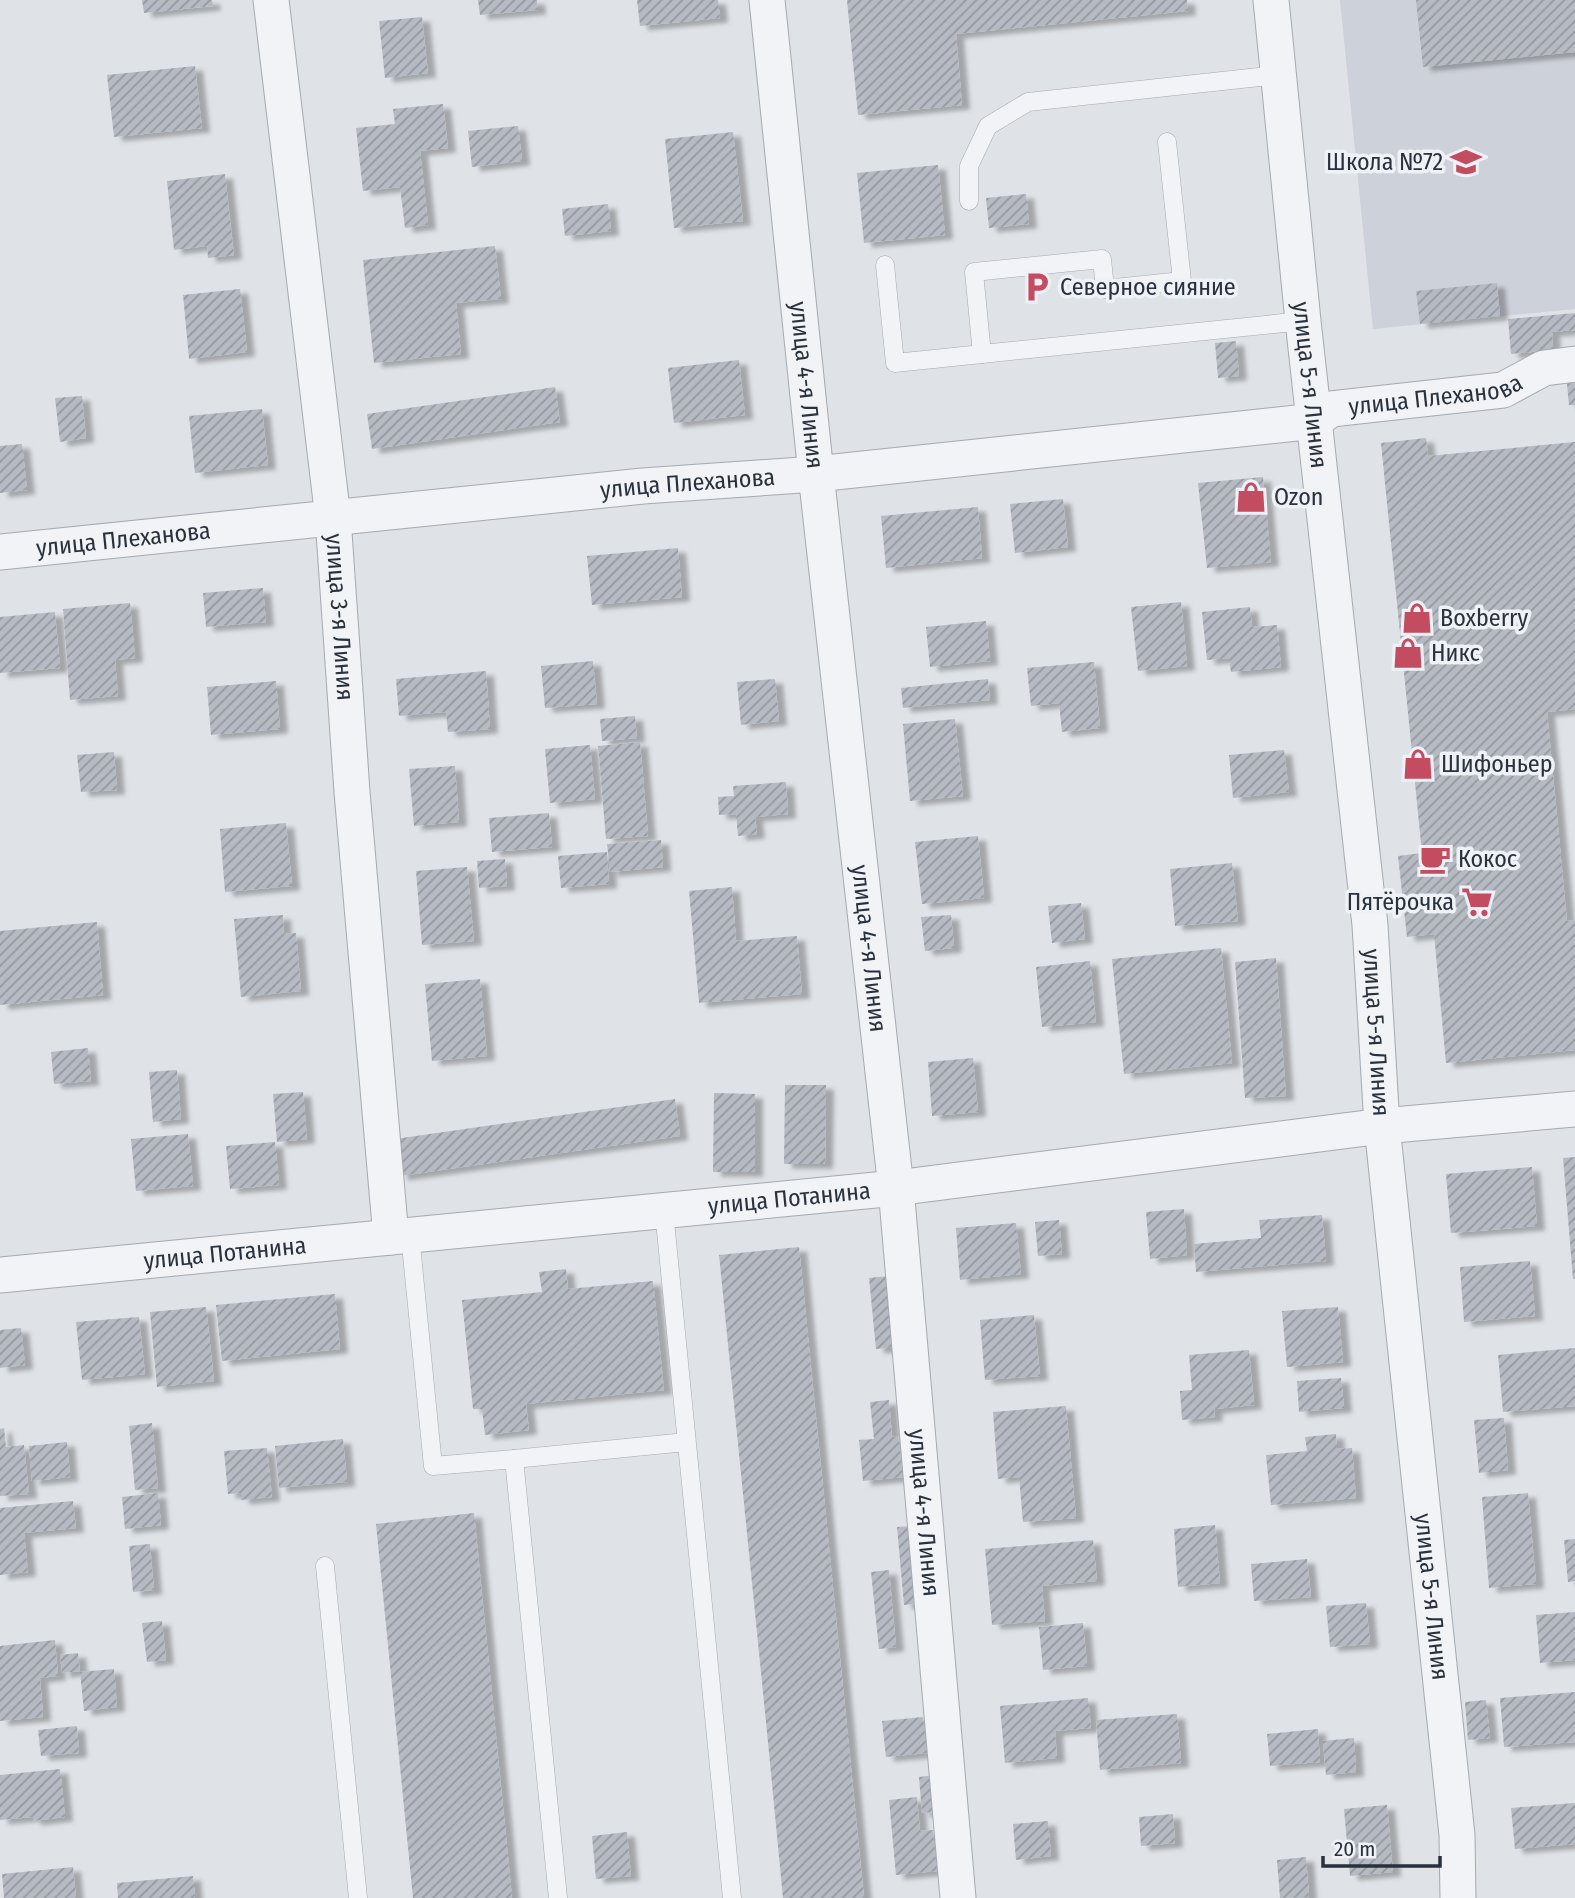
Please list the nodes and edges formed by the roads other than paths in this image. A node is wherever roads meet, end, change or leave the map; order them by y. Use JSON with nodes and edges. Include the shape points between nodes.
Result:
{"nodes":[{"id":1,"x":271,"y":0,"type":"edge"},
{"id":2,"x":767,"y":0,"type":"edge"},
{"id":3,"x":1271,"y":0,"type":"edge"},
{"id":4,"x":1279,"y":75,"type":"junction"},
{"id":5,"x":1167,"y":142,"type":"dead end"},
{"id":6,"x":969,"y":201,"type":"dead end"},
{"id":7,"x":885,"y":265,"type":"dead end"},
{"id":8,"x":1304,"y":321,"type":"junction"},
{"id":9,"x":982,"y":354,"type":"junction"},
{"id":10,"x":1575,"y":364,"type":"edge"},
{"id":11,"x":1315,"y":421,"type":"junction"},
{"id":12,"x":816,"y":474,"type":"junction"},
{"id":13,"x":333,"y":518,"type":"junction"},
{"id":14,"x":0,"y":552,"type":"edge"},
{"id":15,"x":1575,"y":1109,"type":"edge"},
{"id":16,"x":1381,"y":1126,"type":"junction"},
{"id":17,"x":896,"y":1188,"type":"junction"},
{"id":18,"x":664,"y":1211,"type":"junction"},
{"id":19,"x":401,"y":1236,"type":"junction"},
{"id":20,"x":0,"y":1275,"type":"edge"},
{"id":21,"x":686,"y":1442,"type":"junction"},
{"id":22,"x":514,"y":1459,"type":"junction"},
{"id":23,"x":325,"y":1566,"type":"dead end"},
{"id":24,"x":358,"y":1898,"type":"edge"},
{"id":25,"x":558,"y":1898,"type":"edge"},
{"id":26,"x":732,"y":1898,"type":"edge"},
{"id":27,"x":958,"y":1898,"type":"edge"},
{"id":28,"x":1458,"y":1898,"type":"edge"}],
"edges":[{"from":1,"to":13,"type":"street","name":"улица 3-я Линия"},
{"from":2,"to":12,"type":"street","name":"улица 4-я Линия"},
{"from":3,"to":4,"type":"street","name":"улица 5-я Линия"},
{"from":4,"to":6,"type":"lane","via":[[1028,102],[988,126],[969,166]]},
{"from":4,"to":8,"type":"street","name":"улица 5-я Линия"},
{"from":5,"to":9,"type":"lane","via":[[1182,281],[1105,289],[1102,259],[974,272]]},
{"from":7,"to":9,"type":"lane","via":[[895,363]]},
{"from":8,"to":9,"type":"lane"},
{"from":8,"to":11,"type":"street","name":"улица 5-я Линия"},
{"from":10,"to":11,"type":"street","name":"улица Плеханова","via":[[1544,368],[1503,390],[1331,409]]},
{"from":11,"to":12,"type":"street","name":"улица Плеханова"},
{"from":11,"to":16,"type":"street","name":"улица 5-я Линия","via":[[1370,925]]},
{"from":12,"to":13,"type":"street","name":"улица Плеханова","via":[[643,486]]},
{"from":12,"to":17,"type":"street","name":"улица 4-я Линия"},
{"from":13,"to":14,"type":"street","name":"улица Плеханова"},
{"from":13,"to":19,"type":"street","name":"улица 3-я Линия","via":[[352,792]]},
{"from":15,"to":16,"type":"street","name":"улица Потанина"},
{"from":16,"to":17,"type":"street","name":"улица Потанина"},
{"from":16,"to":28,"type":"street","name":"улица 5-я Линия","via":[[1457,1835]]},
{"from":17,"to":18,"type":"street","name":"улица Потанина"},
{"from":17,"to":27,"type":"street","name":"улица 4-я Линия"},
{"from":18,"to":19,"type":"street","name":"улица Потанина"},
{"from":18,"to":21,"type":"lane"},
{"from":19,"to":20,"type":"street","name":"улица Потанина"},
{"from":19,"to":22,"type":"lane","via":[[433,1466]]},
{"from":21,"to":22,"type":"lane"},
{"from":21,"to":26,"type":"lane"},
{"from":22,"to":25,"type":"lane"},
{"from":23,"to":24,"type":"lane"}]}
